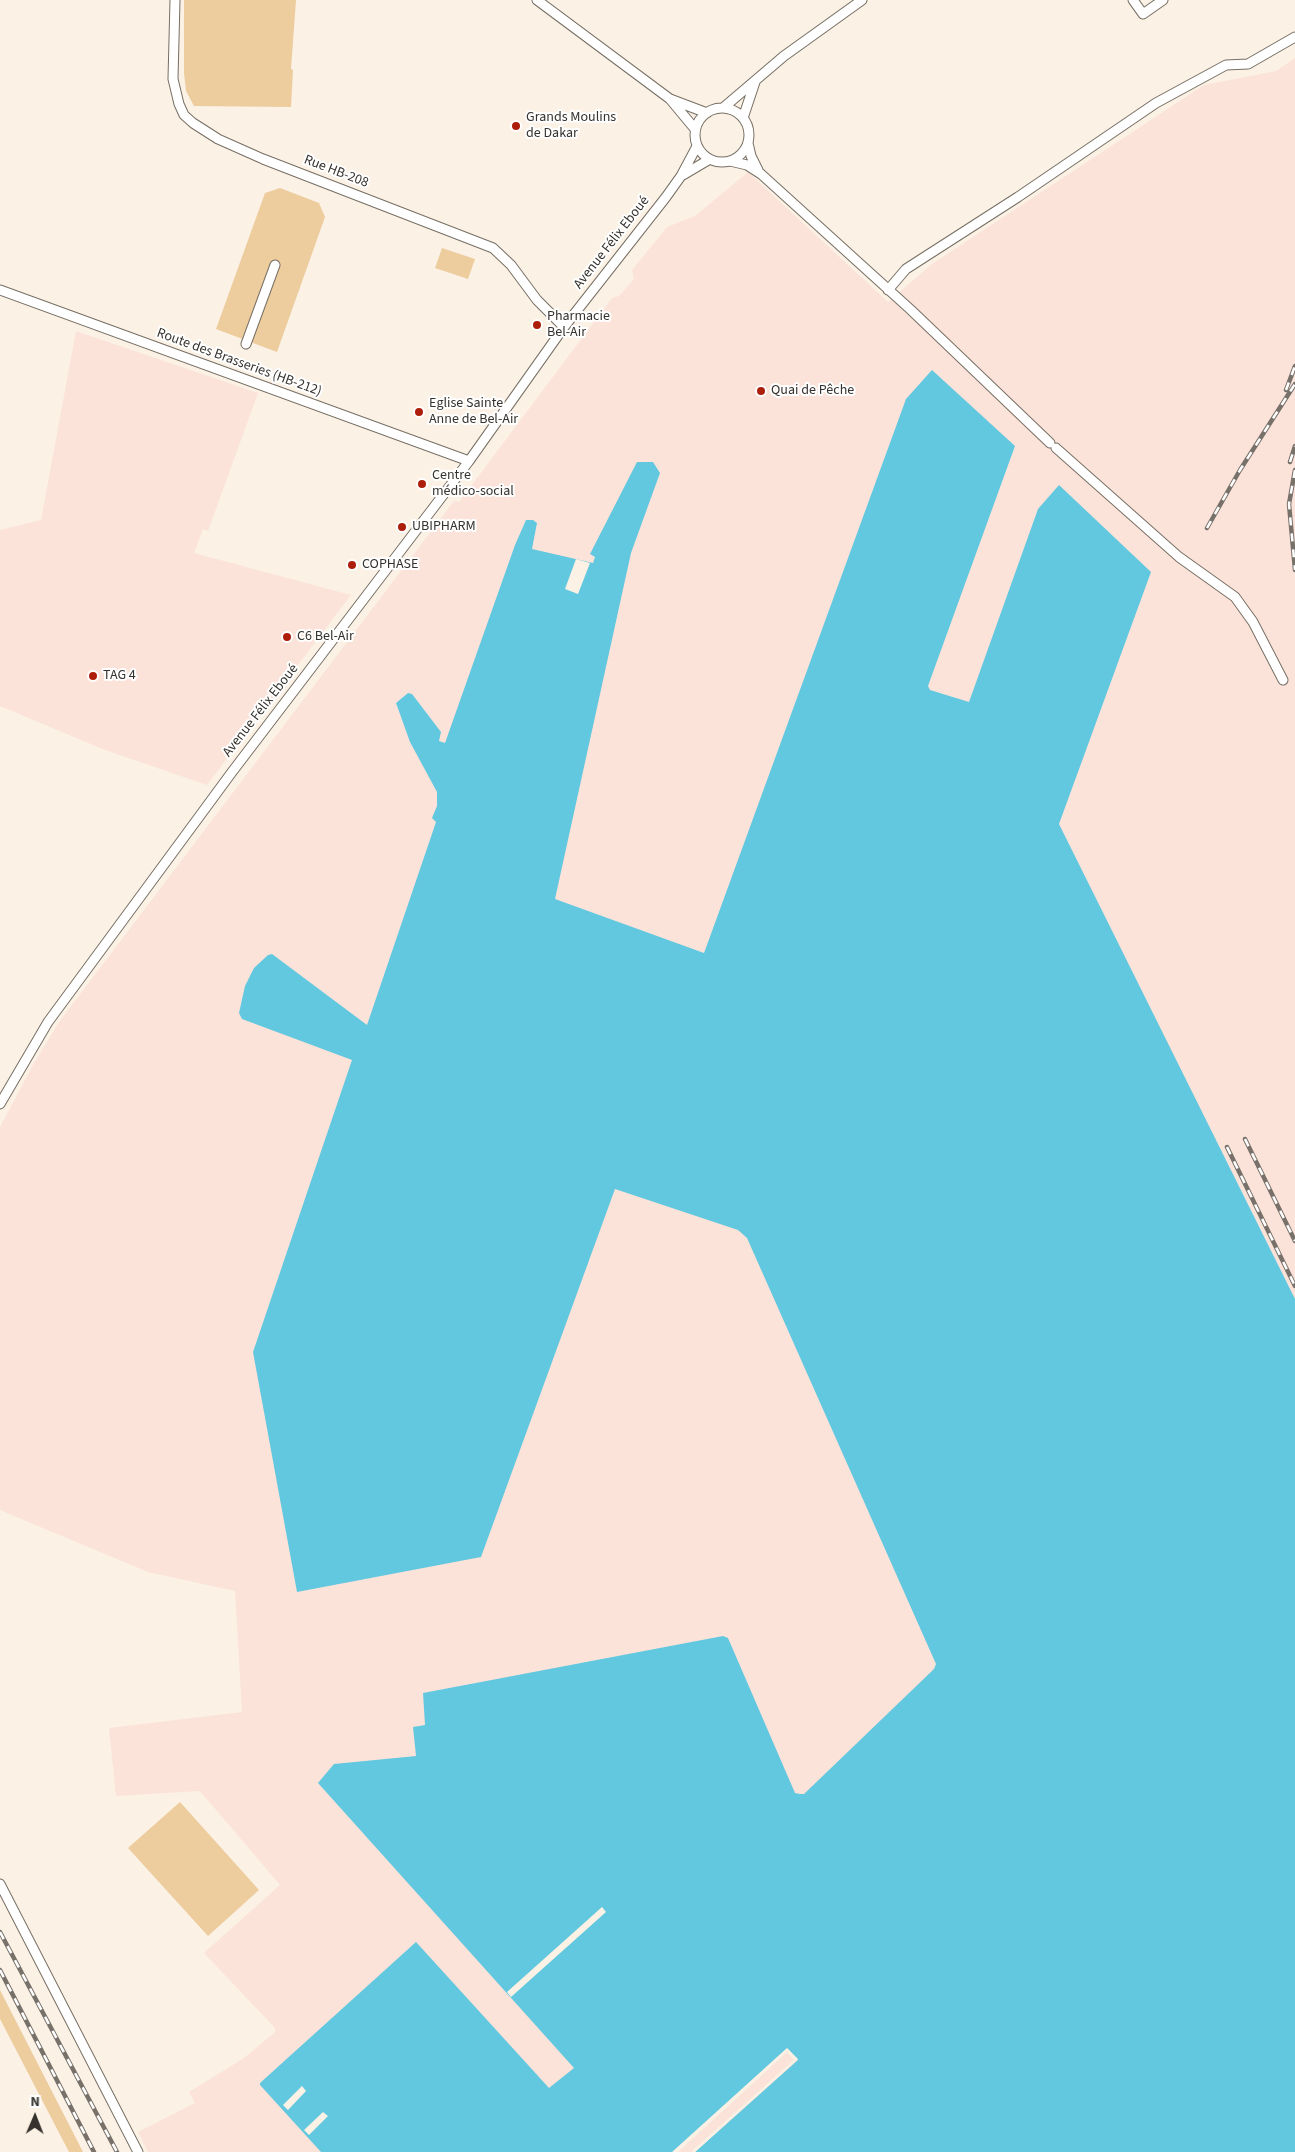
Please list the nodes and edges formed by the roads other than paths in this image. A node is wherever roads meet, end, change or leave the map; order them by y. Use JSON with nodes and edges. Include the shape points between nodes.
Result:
{"nodes":[{"id":1,"x":175,"y":0,"type":"edge"},
{"id":2,"x":537,"y":0,"type":"edge"},
{"id":3,"x":862,"y":0,"type":"edge"},
{"id":4,"x":1133,"y":0,"type":"edge"},
{"id":5,"x":1163,"y":0,"type":"edge"},
{"id":6,"x":1295,"y":37,"type":"edge"},
{"id":7,"x":755,"y":82,"type":"junction"},
{"id":8,"x":670,"y":99,"type":"junction"},
{"id":9,"x":723,"y":108,"type":"junction"},
{"id":10,"x":707,"y":112,"type":"junction"},
{"id":11,"x":742,"y":118,"type":"junction"},
{"id":12,"x":695,"y":129,"type":"junction"},
{"id":13,"x":748,"y":141,"type":"junction"},
{"id":14,"x":697,"y":146,"type":"junction"},
{"id":15,"x":710,"y":159,"type":"junction"},
{"id":16,"x":730,"y":161,"type":"junction"},
{"id":17,"x":761,"y":174,"type":"junction"},
{"id":18,"x":681,"y":176,"type":"junction"},
{"id":19,"x":275,"y":265,"type":"dead end"},
{"id":20,"x":0,"y":290,"type":"edge"},
{"id":21,"x":888,"y":290,"type":"junction"},
{"id":22,"x":564,"y":327,"type":"junction"},
{"id":23,"x":246,"y":344,"type":"dead end"},
{"id":24,"x":469,"y":461,"type":"junction"},
{"id":25,"x":1282,"y":680,"type":"dead end"},
{"id":26,"x":0,"y":1103,"type":"edge"},
{"id":27,"x":0,"y":1884,"type":"edge"},
{"id":28,"x":138,"y":2152,"type":"edge"}],
"edges":[{"from":1,"to":22,"type":"street","name":"Rue HB-208","via":[[173,79],[184,115],[193,123],[218,139],[263,159],[493,248]]},
{"from":2,"to":8,"type":"street"},
{"from":3,"to":7,"type":"street","via":[[784,56]]},
{"from":4,"to":5,"type":"street","via":[[1143,14]]},
{"from":6,"to":21,"type":"street","via":[[1248,64],[1226,65],[1156,103],[906,269]]},
{"from":7,"to":9,"type":"street"},
{"from":7,"to":11,"type":"street"},
{"from":8,"to":10,"type":"street"},
{"from":8,"to":12,"type":"street"},
{"from":9,"to":10,"type":"street"},
{"from":9,"to":11,"type":"street"},
{"from":10,"to":12,"type":"street"},
{"from":11,"to":13,"type":"street","via":[[748,126]]},
{"from":12,"to":14,"type":"street"},
{"from":13,"to":16,"type":"street","via":[[744,151]]},
{"from":13,"to":17,"type":"street","via":[[751,156]]},
{"from":14,"to":15,"type":"street"},
{"from":14,"to":18,"type":"street"},
{"from":15,"to":16,"type":"street"},
{"from":15,"to":18,"type":"street"},
{"from":16,"to":17,"type":"street","via":[[747,165]]},
{"from":17,"to":21,"type":"street"},
{"from":18,"to":22,"type":"street","name":"Avenue Félix Eboué"},
{"from":19,"to":23,"type":"street"},
{"from":20,"to":24,"type":"street","name":"Route des Brasseries (HB-212)"},
{"from":21,"to":25,"type":"street","via":[[1053,446],[1179,557],[1235,597],[1253,622]]},
{"from":22,"to":24,"type":"street","name":"Avenue Félix Eboué"},
{"from":24,"to":26,"type":"street","name":"Avenue Félix Eboué","via":[[232,772],[48,1022]]},
{"from":27,"to":28,"type":"street"}]}
